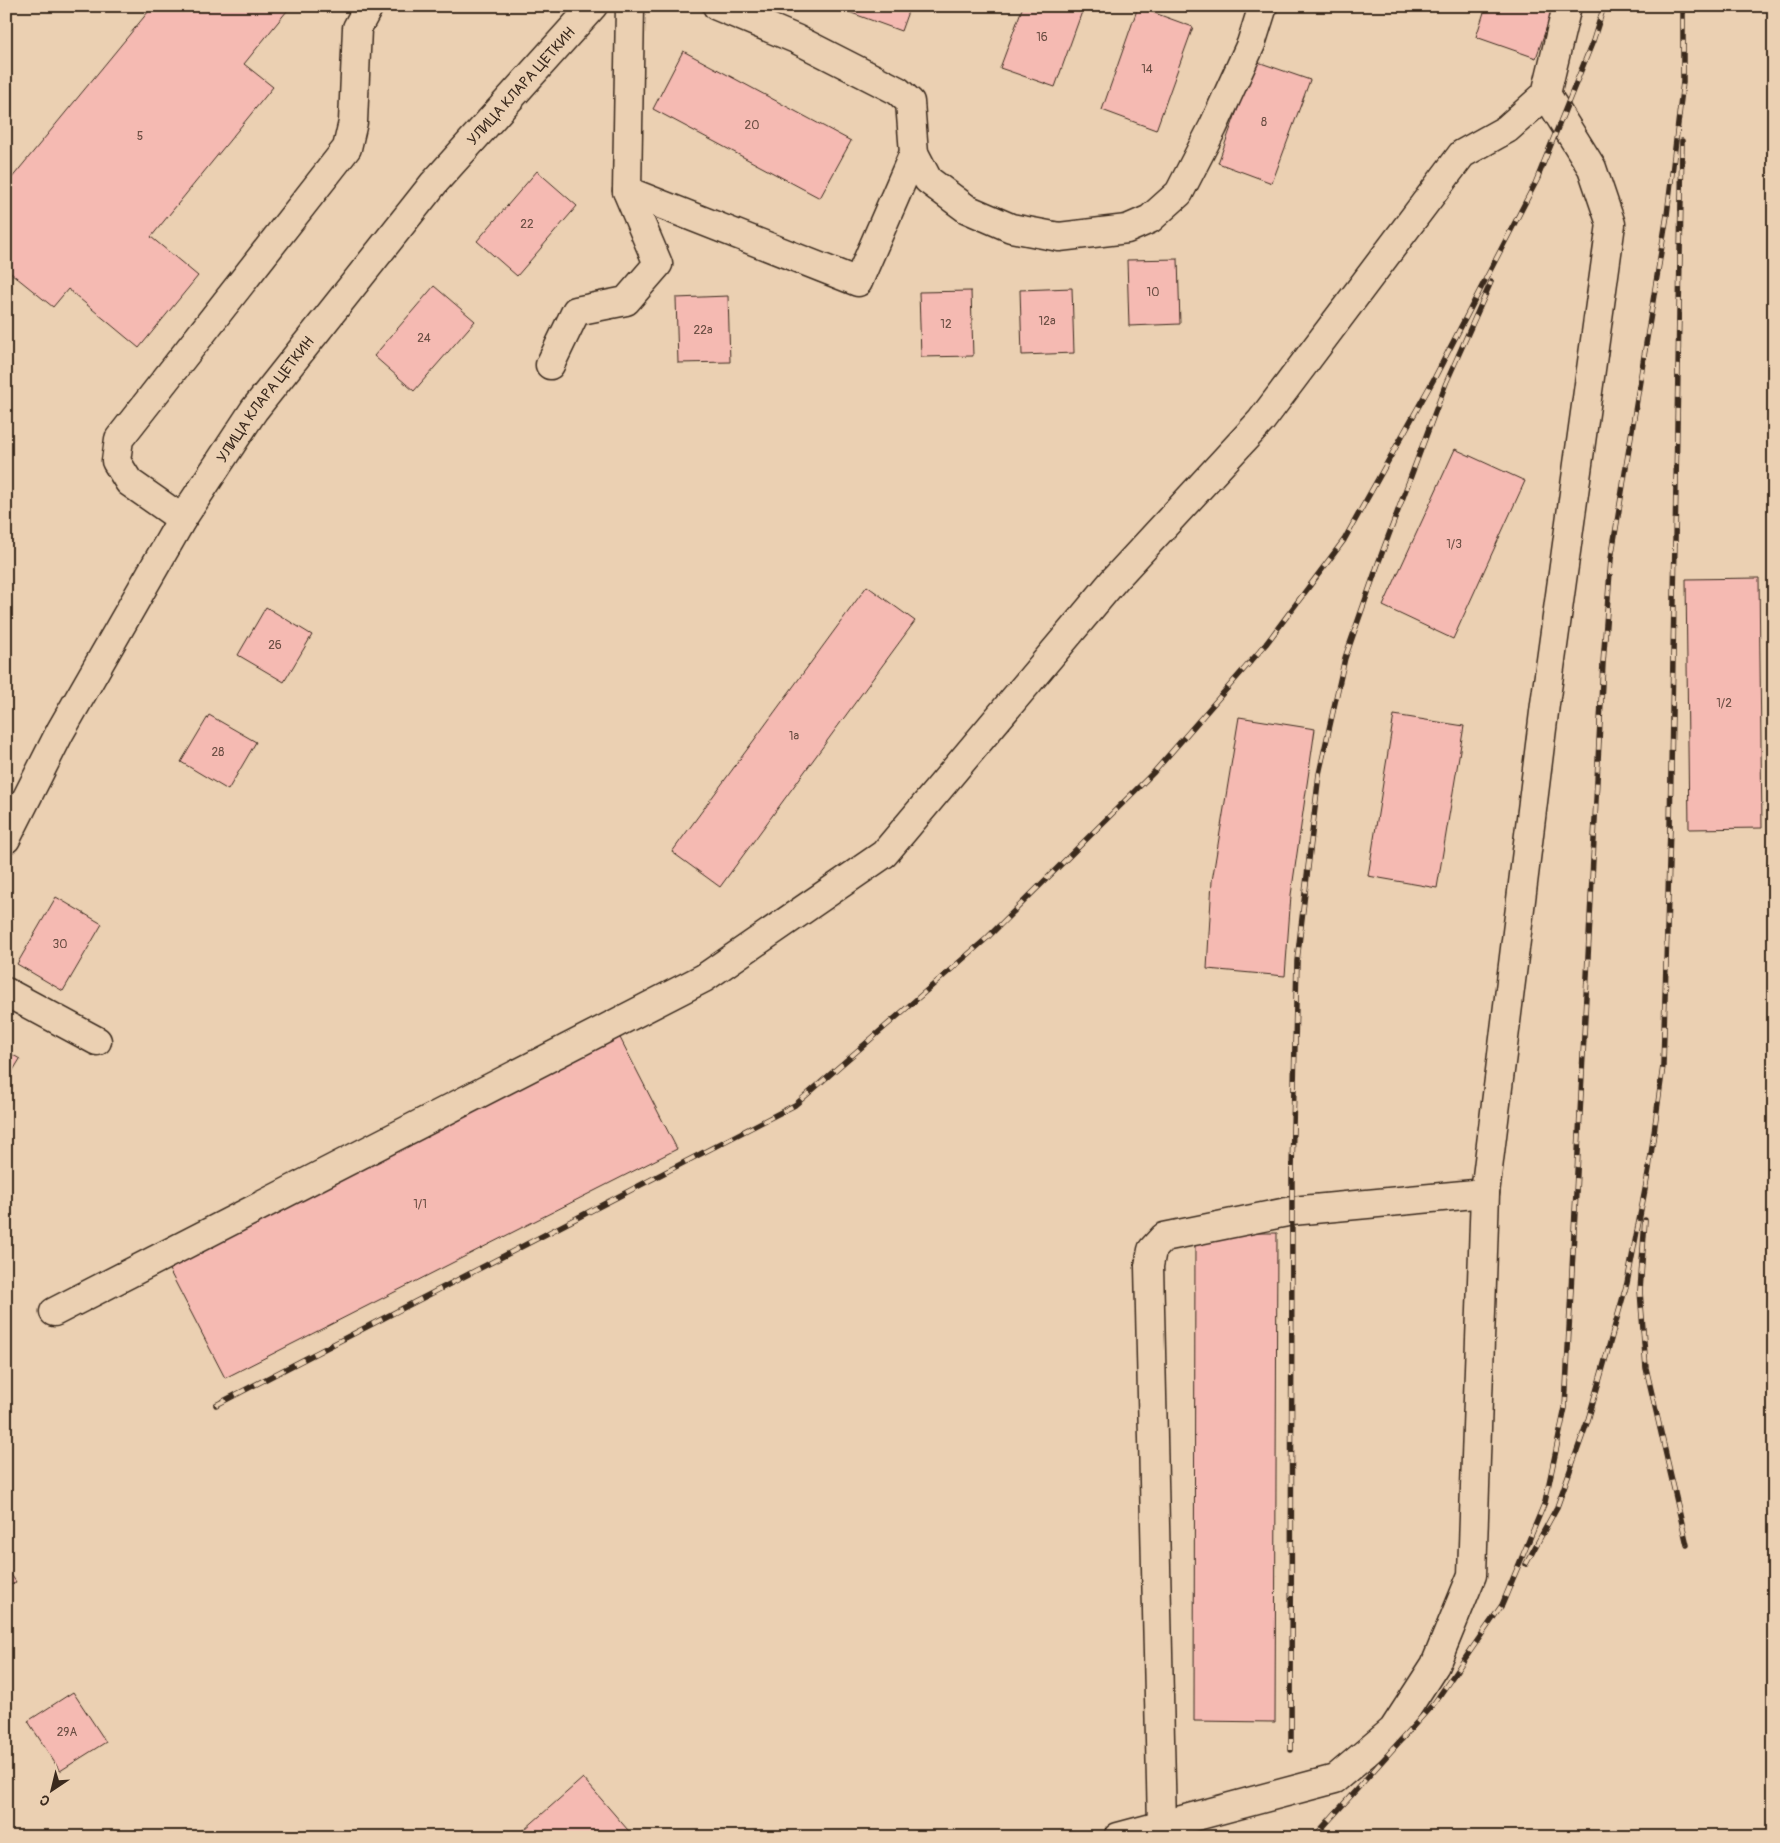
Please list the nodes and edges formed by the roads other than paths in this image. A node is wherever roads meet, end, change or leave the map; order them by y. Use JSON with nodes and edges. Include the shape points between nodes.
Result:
{"nodes":[{"id":1,"x":369,"y":6,"type":"edge"},
{"id":2,"x":593,"y":6,"type":"edge"},
{"id":3,"x":630,"y":6,"type":"edge"},
{"id":4,"x":718,"y":6,"type":"edge"},
{"id":5,"x":1262,"y":6,"type":"edge"},
{"id":6,"x":1567,"y":6,"type":"edge"},
{"id":7,"x":1546,"y":94,"type":"junction"},
{"id":8,"x":914,"y":153,"type":"junction"},
{"id":9,"x":627,"y":191,"type":"junction"},
{"id":10,"x":550,"y":365,"type":"dead end"},
{"id":11,"x":182,"y":519,"type":"junction"},
{"id":12,"x":6,"y":839,"type":"edge"},
{"id":13,"x":6,"y":992,"type":"edge"},
{"id":14,"x":97,"y":1041,"type":"dead end"},
{"id":15,"x":1485,"y":1193,"type":"junction"},
{"id":16,"x":54,"y":1312,"type":"dead end"},
{"id":17,"x":1162,"y":1825,"type":"junction"},
{"id":18,"x":1118,"y":1837,"type":"edge"}],
"edges":[{"from":1,"to":11,"type":"street","via":[[357,28],[353,122],[347,148],[119,439],[116,461],[129,482]]},
{"from":2,"to":11,"type":"street","name":"УЛИЦА КЛАРА ЦЕТКИН","via":[[434,183],[254,410]]},
{"from":3,"to":9,"type":"street"},
{"from":4,"to":8,"type":"street","via":[[796,39],[898,91],[910,102]]},
{"from":5,"to":8,"type":"street","via":[[1251,44],[1179,193],[1150,219],[1127,229],[1060,237],[1011,228],[967,209],[928,180]]},
{"from":6,"to":7,"type":"street"},
{"from":7,"to":15,"type":"street","via":[[1592,168],[1611,224],[1545,704]]},
{"from":7,"to":16,"type":"street","via":[[1507,129],[1462,154],[1261,421],[1115,579],[884,854],[704,978]]},
{"from":8,"to":9,"type":"street","via":[[858,282]]},
{"from":9,"to":10,"type":"street","via":[[658,264],[626,301],[576,312]]},
{"from":11,"to":12,"type":"street","name":"УЛИЦА КЛАРА ЦЕТКИН","via":[[60,732]]},
{"from":13,"to":14,"type":"street"},
{"from":15,"to":17,"type":"street","via":[[1472,1575],[1435,1665],[1393,1730],[1335,1779]]},
{"from":15,"to":17,"type":"street","via":[[1292,1211],[1164,1237],[1152,1250],[1149,1266]]},
{"from":17,"to":18,"type":"street"}]}
